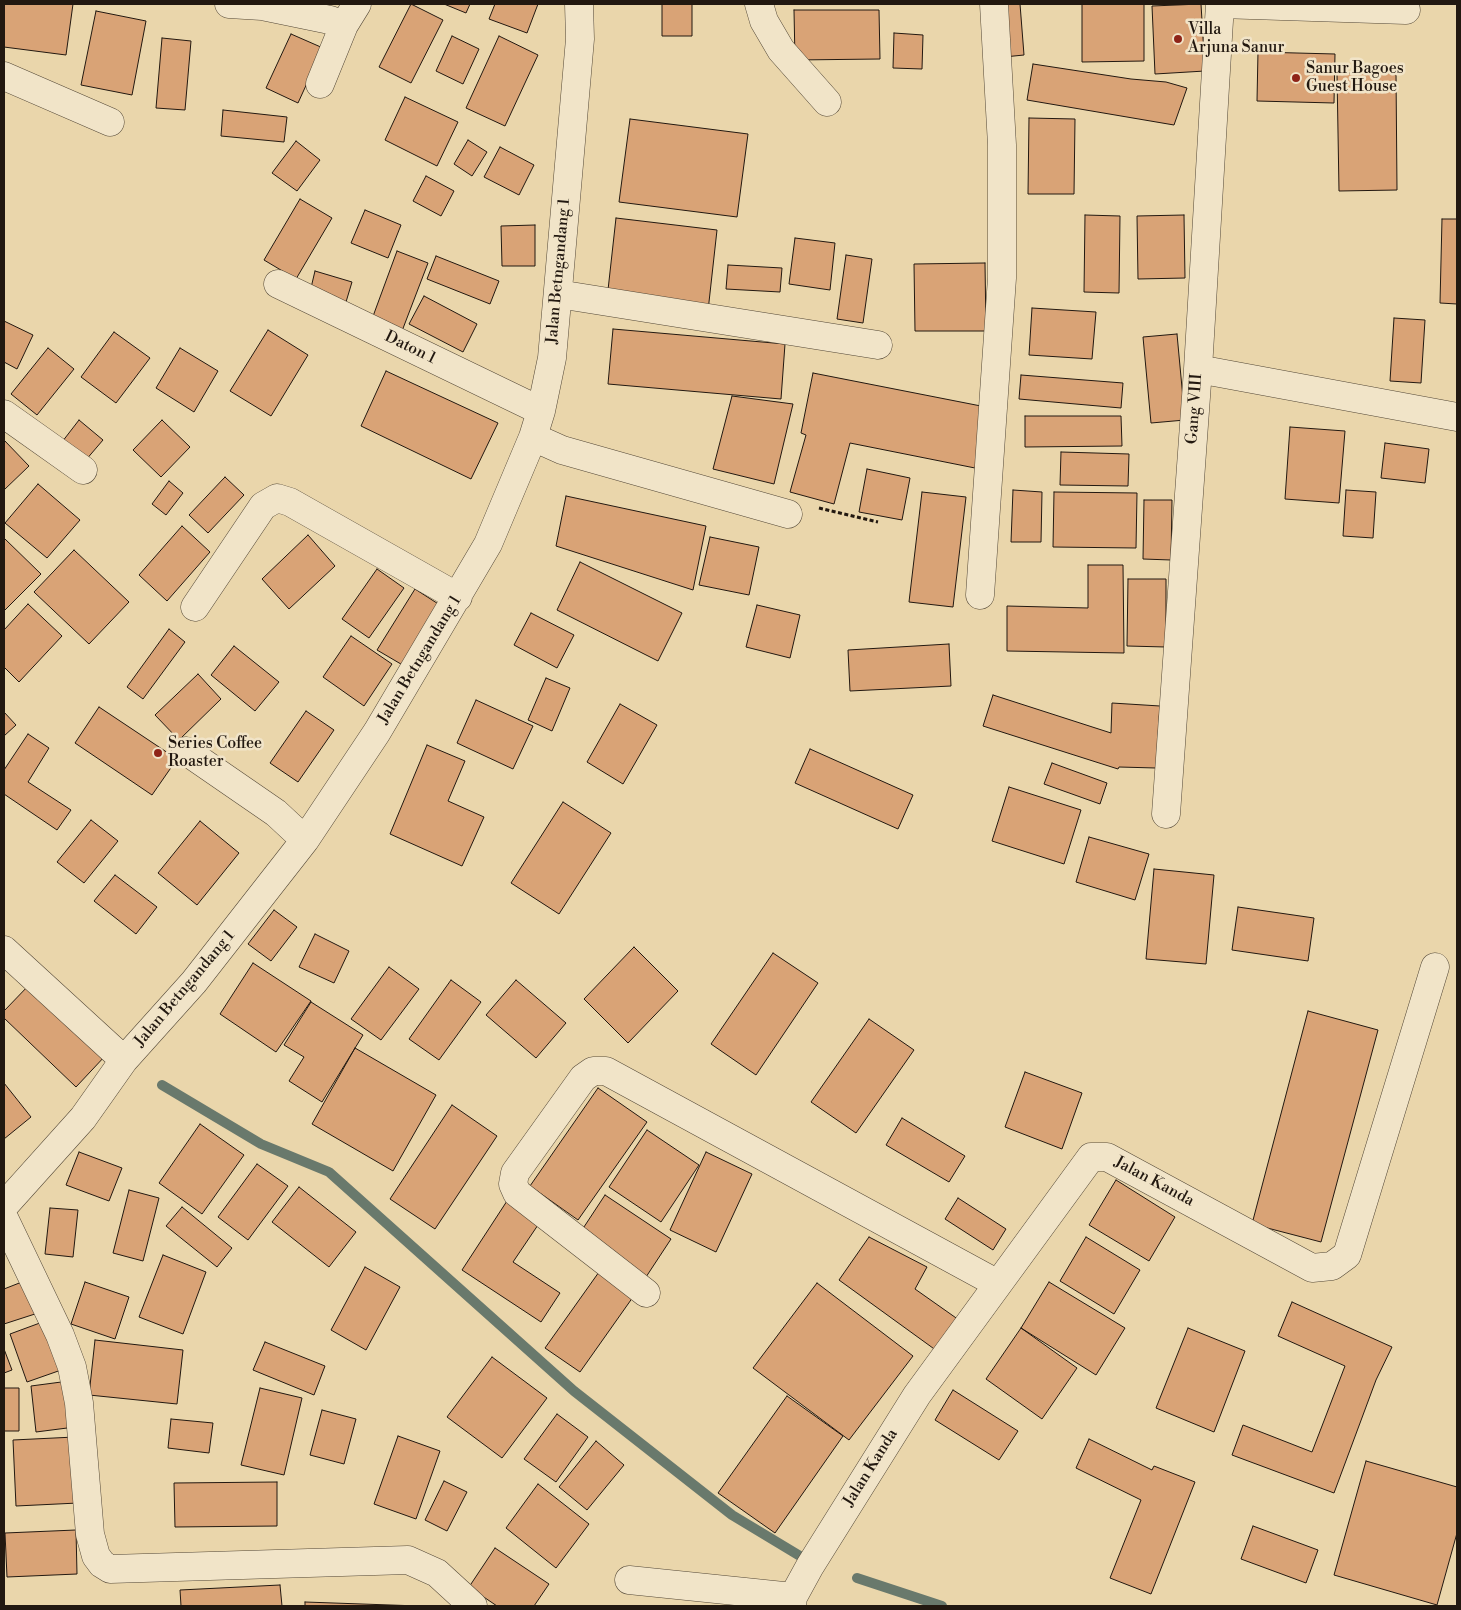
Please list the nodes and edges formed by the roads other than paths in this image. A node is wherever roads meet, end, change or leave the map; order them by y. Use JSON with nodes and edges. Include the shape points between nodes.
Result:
{"nodes":[{"id":1,"x":229,"y":4,"type":"edge"},
{"id":2,"x":578,"y":4,"type":"edge"},
{"id":3,"x":759,"y":4,"type":"edge"},
{"id":4,"x":994,"y":4,"type":"edge"},
{"id":5,"x":1220,"y":4,"type":"edge"},
{"id":6,"x":1406,"y":10,"type":"dead end"},
{"id":7,"x":350,"y":14,"type":"edge"},
{"id":8,"x":4,"y":76,"type":"edge"},
{"id":9,"x":320,"y":84,"type":"dead end"},
{"id":10,"x":827,"y":102,"type":"dead end"},
{"id":11,"x":110,"y":122,"type":"dead end"},
{"id":12,"x":278,"y":284,"type":"dead end"},
{"id":13,"x":558,"y":294,"type":"junction"},
{"id":14,"x":878,"y":345,"type":"dead end"},
{"id":15,"x":1198,"y":369,"type":"junction"},
{"id":16,"x":541,"y":410,"type":"junction"},
{"id":17,"x":4,"y":414,"type":"edge"},
{"id":18,"x":1457,"y":417,"type":"edge"},
{"id":19,"x":533,"y":437,"type":"junction"},
{"id":20,"x":82,"y":470,"type":"dead end"},
{"id":21,"x":788,"y":514,"type":"road end"},
{"id":22,"x":980,"y":595,"type":"dead end"},
{"id":23,"x":458,"y":597,"type":"junction"},
{"id":24,"x":196,"y":607,"type":"dead end"},
{"id":25,"x":186,"y":751,"type":"dead end"},
{"id":26,"x":1166,"y":814,"type":"dead end"},
{"id":27,"x":305,"y":840,"type":"junction"},
{"id":28,"x":4,"y":950,"type":"edge"},
{"id":29,"x":1435,"y":967,"type":"dead end"},
{"id":30,"x":124,"y":1060,"type":"junction"},
{"id":31,"x":4,"y":1206,"type":"edge"},
{"id":32,"x":4,"y":1218,"type":"edge"},
{"id":33,"x":998,"y":1284,"type":"junction"},
{"id":34,"x":646,"y":1293,"type":"dead end"},
{"id":35,"x":629,"y":1580,"type":"dead end"},
{"id":36,"x":793,"y":1602,"type":"edge"},
{"id":37,"x":472,"y":1606,"type":"edge"}],
"edges":[{"from":1,"to":7,"type":"street","via":[[262,6],[330,20]]},
{"from":2,"to":13,"type":"street","name":"Jalan Betngandang 1","via":[[580,39]]},
{"from":3,"to":10,"type":"street","via":[[764,22],[781,50]]},
{"from":4,"to":22,"type":"street","via":[[1002,145],[1002,278]]},
{"from":5,"to":6,"type":"street"},
{"from":5,"to":15,"type":"street","name":"Gang VIII"},
{"from":7,"to":9,"type":"street"},
{"from":8,"to":11,"type":"street"},
{"from":12,"to":16,"type":"street","name":"Daton 1"},
{"from":13,"to":14,"type":"street"},
{"from":13,"to":16,"type":"street","name":"Jalan Betngandang 1","via":[[552,358]]},
{"from":15,"to":18,"type":"street"},
{"from":15,"to":26,"type":"street","name":"Gang VIII"},
{"from":16,"to":19,"type":"street","name":"Jalan Betngandang 1"},
{"from":17,"to":20,"type":"street"},
{"from":19,"to":21,"type":"street","via":[[562,450]]},
{"from":19,"to":23,"type":"street","name":"Jalan Betngandang 1","via":[[488,544]]},
{"from":23,"to":24,"type":"street","via":[[277,498],[263,506]]},
{"from":23,"to":27,"type":"street","name":"Jalan Betngandang 1","via":[[377,732]]},
{"from":25,"to":27,"type":"street","via":[[276,813]]},
{"from":27,"to":30,"type":"street","name":"Jalan Betngandang 1","via":[[194,982]]},
{"from":28,"to":30,"type":"street"},
{"from":29,"to":33,"type":"street","name":"Jalan Kanda","via":[[1347,1255],[1332,1266],[1312,1268],[1106,1157],[1091,1157]]},
{"from":30,"to":31,"type":"street","name":"Jalan Betngandang 1","via":[[82,1118]]},
{"from":32,"to":37,"type":"street","via":[[72,1367],[79,1403],[90,1534],[96,1556],[102,1564],[110,1569],[408,1560],[438,1573]]},
{"from":33,"to":34,"type":"street","via":[[606,1071],[593,1071],[582,1078],[515,1173],[513,1184],[517,1193]]},
{"from":33,"to":36,"type":"street","name":"Jalan Kanda","via":[[917,1395]]},
{"from":35,"to":36,"type":"street"}]}
